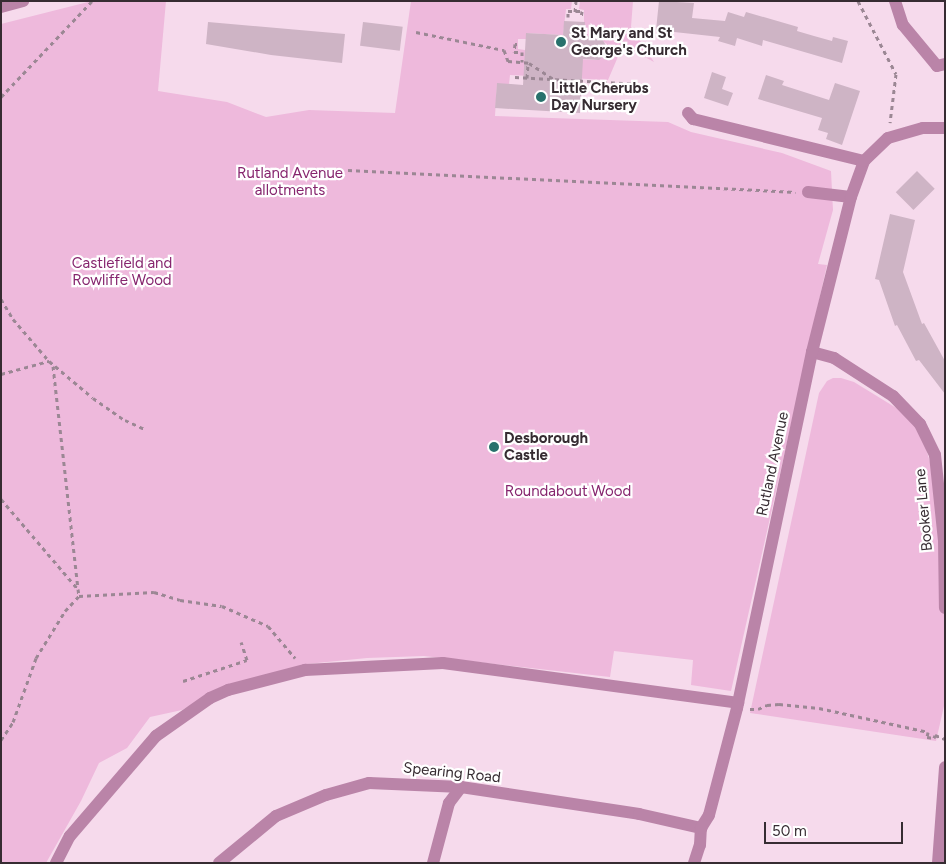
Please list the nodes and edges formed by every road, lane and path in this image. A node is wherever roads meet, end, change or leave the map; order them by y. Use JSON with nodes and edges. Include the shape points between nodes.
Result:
{"nodes":[{"id":1,"x":23,"y":1,"type":"edge"},
{"id":2,"x":92,"y":1,"type":"edge"},
{"id":3,"x":576,"y":1,"type":"edge"},
{"id":4,"x":858,"y":1,"type":"edge"},
{"id":5,"x":895,"y":1,"type":"edge"},
{"id":6,"x":1,"y":7,"type":"edge"},
{"id":7,"x":575,"y":12,"type":"junction"},
{"id":8,"x":568,"y":17,"type":"dead end"},
{"id":9,"x":582,"y":18,"type":"dead end"},
{"id":10,"x":416,"y":32,"type":"dead end"},
{"id":11,"x":517,"y":44,"type":"dead end"},
{"id":12,"x":522,"y":62,"type":"junction"},
{"id":13,"x":528,"y":62,"type":"junction"},
{"id":14,"x":945,"y":64,"type":"edge"},
{"id":15,"x":515,"y":77,"type":"dead end"},
{"id":16,"x":527,"y":78,"type":"junction"},
{"id":17,"x":555,"y":80,"type":"junction"},
{"id":18,"x":640,"y":84,"type":"dead end"},
{"id":19,"x":1,"y":97,"type":"edge"},
{"id":20,"x":688,"y":113,"type":"dead end"},
{"id":21,"x":945,"y":128,"type":"edge"},
{"id":22,"x":888,"y":138,"type":"junction"},
{"id":23,"x":864,"y":161,"type":"junction"},
{"id":24,"x":348,"y":170,"type":"dead end"},
{"id":25,"x":808,"y":192,"type":"joint"},
{"id":26,"x":851,"y":197,"type":"junction"},
{"id":27,"x":1,"y":299,"type":"edge"},
{"id":28,"x":812,"y":352,"type":"junction"},
{"id":29,"x":49,"y":361,"type":"junction"},
{"id":30,"x":53,"y":366,"type":"junction"},
{"id":31,"x":1,"y":374,"type":"edge"},
{"id":32,"x":146,"y":430,"type":"dead end"},
{"id":33,"x":1,"y":499,"type":"edge"},
{"id":34,"x":944,"y":540,"type":"edge"},
{"id":35,"x":78,"y":589,"type":"junction"},
{"id":36,"x":79,"y":596,"type":"junction"},
{"id":37,"x":945,"y":608,"type":"edge"},
{"id":38,"x":241,"y":642,"type":"dead end"},
{"id":39,"x":304,"y":670,"type":"junction"},
{"id":40,"x":183,"y":681,"type":"dead end"},
{"id":41,"x":738,"y":706,"type":"junction"},
{"id":42,"x":945,"y":739,"type":"edge"},
{"id":43,"x":1,"y":740,"type":"edge"},
{"id":44,"x":945,"y":767,"type":"edge"},
{"id":45,"x":461,"y":787,"type":"junction"},
{"id":46,"x":701,"y":828,"type":"junction"},
{"id":47,"x":56,"y":863,"type":"edge"},
{"id":48,"x":219,"y":863,"type":"edge"},
{"id":49,"x":433,"y":863,"type":"edge"},
{"id":50,"x":694,"y":863,"type":"edge"},
{"id":51,"x":938,"y":863,"type":"edge"}],
"edges":[{"from":1,"to":6,"type":"street"},
{"from":2,"to":19,"type":"path"},
{"from":3,"to":7,"type":"path"},
{"from":4,"to":22,"type":"path","via":[[896,74]]},
{"from":5,"to":14,"type":"street","via":[[903,25],[937,66]]},
{"from":7,"to":8,"type":"path","via":[[568,11]]},
{"from":7,"to":9,"type":"path","via":[[582,12]]},
{"from":10,"to":12,"type":"path","via":[[504,50],[508,61]]},
{"from":11,"to":12,"type":"path","via":[[514,52],[522,52]]},
{"from":12,"to":13,"type":"path"},
{"from":13,"to":16,"type":"path"},
{"from":13,"to":17,"type":"path"},
{"from":15,"to":16,"type":"path"},
{"from":16,"to":17,"type":"path"},
{"from":17,"to":18,"type":"path"},
{"from":20,"to":23,"type":"street","via":[[692,119]]},
{"from":21,"to":22,"type":"street","name":"Rutland Avenue","via":[[923,128]]},
{"from":22,"to":23,"type":"street","name":"Rutland Avenue"},
{"from":23,"to":26,"type":"street","name":"Rutland Avenue"},
{"from":24,"to":25,"type":"path"},
{"from":25,"to":26,"type":"street"},
{"from":26,"to":28,"type":"street","name":"Rutland Avenue"},
{"from":27,"to":29,"type":"path","via":[[13,319]]},
{"from":28,"to":34,"type":"street","name":"Booker Lane","via":[[834,358],[893,396],[920,424],[935,455]]},
{"from":28,"to":41,"type":"street","name":"Rutland Avenue"},
{"from":29,"to":30,"type":"path"},
{"from":29,"to":31,"type":"path"},
{"from":30,"to":32,"type":"path","via":[[125,420]]},
{"from":30,"to":35,"type":"path"},
{"from":33,"to":35,"type":"path"},
{"from":34,"to":37,"type":"street","name":"Booker Lane"},
{"from":35,"to":36,"type":"path"},
{"from":36,"to":39,"type":"path","via":[[154,592],[180,600],[222,606],[268,626]]},
{"from":36,"to":43,"type":"path","via":[[65,611],[36,658],[13,722]]},
{"from":38,"to":40,"type":"path","via":[[247,660]]},
{"from":39,"to":41,"type":"street","via":[[443,664]]},
{"from":39,"to":47,"type":"street","via":[[219,694],[156,736],[70,836]]},
{"from":41,"to":42,"type":"path","via":[[758,709],[779,704],[812,707],[928,732],[927,737],[934,738],[935,735]]},
{"from":41,"to":46,"type":"street","name":"Rutland Avenue","via":[[709,815]]},
{"from":44,"to":51,"type":"street"},
{"from":45,"to":46,"type":"street","name":"Spearing Road","via":[[639,814]]},
{"from":45,"to":48,"type":"street","name":"Spearing Road","via":[[369,782],[326,795],[276,816]]},
{"from":45,"to":49,"type":"street","via":[[449,802]]},
{"from":46,"to":50,"type":"street","name":"Rutland Avenue"}]}
